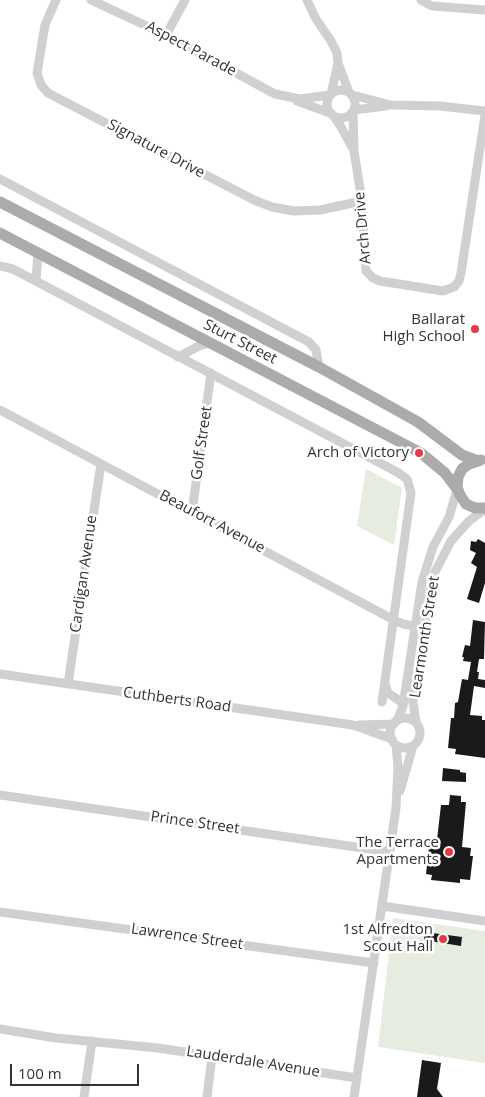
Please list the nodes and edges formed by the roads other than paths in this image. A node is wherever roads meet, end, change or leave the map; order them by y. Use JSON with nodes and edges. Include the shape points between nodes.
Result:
{"nodes":[{"id":1,"x":56,"y":0,"type":"edge"},
{"id":2,"x":91,"y":0,"type":"edge"},
{"id":3,"x":185,"y":0,"type":"edge"},
{"id":4,"x":307,"y":0,"type":"edge"},
{"id":5,"x":421,"y":0,"type":"edge"},
{"id":6,"x":485,"y":10,"type":"edge"},
{"id":7,"x":166,"y":34,"type":"junction"},
{"id":8,"x":338,"y":63,"type":"junction"},
{"id":9,"x":351,"y":94,"type":"junction"},
{"id":10,"x":330,"y":95,"type":"junction"},
{"id":11,"x":290,"y":98,"type":"junction"},
{"id":12,"x":391,"y":105,"type":"junction"},
{"id":13,"x":353,"y":111,"type":"junction"},
{"id":14,"x":485,"y":113,"type":"edge"},
{"id":15,"x":331,"y":114,"type":"junction"},
{"id":16,"x":354,"y":151,"type":"junction"},
{"id":17,"x":0,"y":179,"type":"edge"},
{"id":18,"x":362,"y":201,"type":"junction"},
{"id":19,"x":0,"y":202,"type":"edge"},
{"id":20,"x":0,"y":233,"type":"edge"},
{"id":21,"x":38,"y":252,"type":"junction"},
{"id":22,"x":0,"y":266,"type":"edge"},
{"id":23,"x":36,"y":281,"type":"junction"},
{"id":24,"x":210,"y":343,"type":"junction"},
{"id":25,"x":178,"y":357,"type":"junction"},
{"id":26,"x":319,"y":367,"type":"junction"},
{"id":27,"x":211,"y":373,"type":"junction"},
{"id":28,"x":0,"y":410,"type":"edge"},
{"id":29,"x":481,"y":461,"type":"edge"},
{"id":30,"x":101,"y":464,"type":"junction"},
{"id":31,"x":457,"y":490,"type":"junction"},
{"id":32,"x":485,"y":509,"type":"edge"},
{"id":33,"x":192,"y":512,"type":"junction"},
{"id":34,"x":485,"y":516,"type":"edge"},
{"id":35,"x":474,"y":518,"type":"junction"},
{"id":36,"x":394,"y":620,"type":"junction"},
{"id":37,"x":415,"y":626,"type":"junction"},
{"id":38,"x":425,"y":628,"type":"junction"},
{"id":39,"x":0,"y":674,"type":"edge"},
{"id":40,"x":385,"y":681,"type":"junction"},
{"id":41,"x":68,"y":684,"type":"junction"},
{"id":42,"x":382,"y":702,"type":"dead end"},
{"id":43,"x":403,"y":706,"type":"junction"},
{"id":44,"x":396,"y":722,"type":"junction"},
{"id":45,"x":416,"y":722,"type":"junction"},
{"id":46,"x":353,"y":725,"type":"junction"},
{"id":47,"x":394,"y":742,"type":"junction"},
{"id":48,"x":413,"y":746,"type":"junction"},
{"id":49,"x":0,"y":795,"type":"edge"},
{"id":50,"x":396,"y":808,"type":"junction"},
{"id":51,"x":390,"y":852,"type":"junction"},
{"id":52,"x":382,"y":906,"type":"junction"},
{"id":53,"x":0,"y":912,"type":"edge"},
{"id":54,"x":485,"y":921,"type":"edge"},
{"id":55,"x":374,"y":963,"type":"junction"},
{"id":56,"x":0,"y":1029,"type":"edge"},
{"id":57,"x":92,"y":1041,"type":"junction"},
{"id":58,"x":212,"y":1056,"type":"junction"},
{"id":59,"x":356,"y":1078,"type":"junction"},
{"id":60,"x":84,"y":1097,"type":"edge"},
{"id":61,"x":207,"y":1097,"type":"edge"},
{"id":62,"x":354,"y":1097,"type":"edge"}],
"edges":[{"from":1,"to":18,"type":"street","name":"Signature Drive","via":[[45,25],[38,73],[41,85],[48,92],[272,207],[294,211],[320,210]]},
{"from":2,"to":7,"type":"street","name":"Aspect Parade"},
{"from":3,"to":7,"type":"street"},
{"from":4,"to":8,"type":"street","via":[[334,45]]},
{"from":5,"to":6,"type":"street","via":[[432,6]]},
{"from":7,"to":11,"type":"street","name":"Aspect Parade","via":[[271,92]]},
{"from":8,"to":9,"type":"street"},
{"from":8,"to":10,"type":"street"},
{"from":9,"to":10,"type":"street","via":[[338,90]]},
{"from":9,"to":12,"type":"street"},
{"from":9,"to":13,"type":"street","via":[[355,104]]},
{"from":10,"to":11,"type":"street","name":"Aspect Parade"},
{"from":10,"to":15,"type":"street","via":[[327,105]]},
{"from":11,"to":15,"type":"street","name":"Aspect Parade"},
{"from":12,"to":13,"type":"street"},
{"from":12,"to":14,"type":"street","via":[[440,106]]},
{"from":13,"to":15,"type":"street","via":[[346,117]]},
{"from":13,"to":16,"type":"street","name":"Arch Drive"},
{"from":14,"to":18,"type":"street","name":"Arch Drive","via":[[462,270],[454,286],[438,290],[383,282],[369,275],[365,268]]},
{"from":15,"to":16,"type":"street","name":"Arch Drive"},
{"from":16,"to":18,"type":"street","name":"Arch Drive"},
{"from":17,"to":26,"type":"street","via":[[310,342],[315,348]]},
{"from":19,"to":26,"type":"main road","name":"Sturt Street"},
{"from":20,"to":21,"type":"main road","name":"Sturt Street"},
{"from":21,"to":23,"type":"street"},
{"from":21,"to":24,"type":"main road","name":"Sturt Street"},
{"from":22,"to":23,"type":"street","via":[[10,267]]},
{"from":23,"to":25,"type":"street"},
{"from":24,"to":25,"type":"street"},
{"from":24,"to":31,"type":"main road","name":"Sturt Street","via":[[421,453],[437,465]]},
{"from":25,"to":27,"type":"street"},
{"from":26,"to":29,"type":"main road","name":"Sturt Street","via":[[418,422],[462,455]]},
{"from":27,"to":33,"type":"street","name":"Golf Street"},
{"from":27,"to":36,"type":"street","via":[[405,477],[411,493]]},
{"from":28,"to":30,"type":"street","name":"Beaufort Avenue"},
{"from":29,"to":31,"type":"main road","via":[[462,469]]},
{"from":30,"to":33,"type":"street","name":"Beaufort Avenue"},
{"from":30,"to":41,"type":"street","name":"Cardigan Avenue"},
{"from":31,"to":32,"type":"main road","name":"Sturt Street","via":[[466,504]]},
{"from":31,"to":37,"type":"street","name":"Learmonth Street","via":[[449,517],[430,556]]},
{"from":32,"to":35,"type":"street","name":"Learmonth Street"},
{"from":33,"to":36,"type":"street","name":"Beaufort Avenue"},
{"from":34,"to":35,"type":"street"},
{"from":35,"to":38,"type":"street","name":"Learmonth Street","via":[[451,541],[439,562],[431,584]]},
{"from":36,"to":37,"type":"street","name":"Beaufort Avenue"},
{"from":36,"to":40,"type":"street"},
{"from":37,"to":38,"type":"street","name":"Beaufort Avenue"},
{"from":37,"to":43,"type":"street","name":"Learmonth Street"},
{"from":38,"to":45,"type":"street","name":"Learmonth Street","via":[[413,702]]},
{"from":39,"to":41,"type":"street","name":"Cuthberts Road"},
{"from":40,"to":42,"type":"street"},
{"from":40,"to":43,"type":"street","name":"Learmonth Street","via":[[388,693]]},
{"from":41,"to":46,"type":"street","name":"Cuthberts Road"},
{"from":43,"to":44,"type":"street","name":"Learmonth Street"},
{"from":44,"to":45,"type":"street","via":[[405,718]]},
{"from":44,"to":46,"type":"street","name":"Cuthberts Road"},
{"from":44,"to":47,"type":"street","via":[[391,731]]},
{"from":45,"to":48,"type":"street","via":[[420,735]]},
{"from":46,"to":47,"type":"street","name":"Cuthberts Road"},
{"from":47,"to":48,"type":"street","via":[[404,748]]},
{"from":47,"to":50,"type":"street","via":[[398,767]]},
{"from":48,"to":50,"type":"street"},
{"from":49,"to":51,"type":"street","name":"Prince Street"},
{"from":50,"to":51,"type":"street"},
{"from":51,"to":52,"type":"street"},
{"from":52,"to":54,"type":"street"},
{"from":52,"to":55,"type":"street"},
{"from":53,"to":55,"type":"street","name":"Lawrence Street"},
{"from":55,"to":59,"type":"street"},
{"from":56,"to":57,"type":"street","name":"Lauderdale Avenue"},
{"from":57,"to":58,"type":"street","name":"Lauderdale Avenue"},
{"from":57,"to":60,"type":"street"},
{"from":58,"to":59,"type":"street","name":"Lauderdale Avenue"},
{"from":58,"to":61,"type":"street"},
{"from":59,"to":62,"type":"street"}]}
